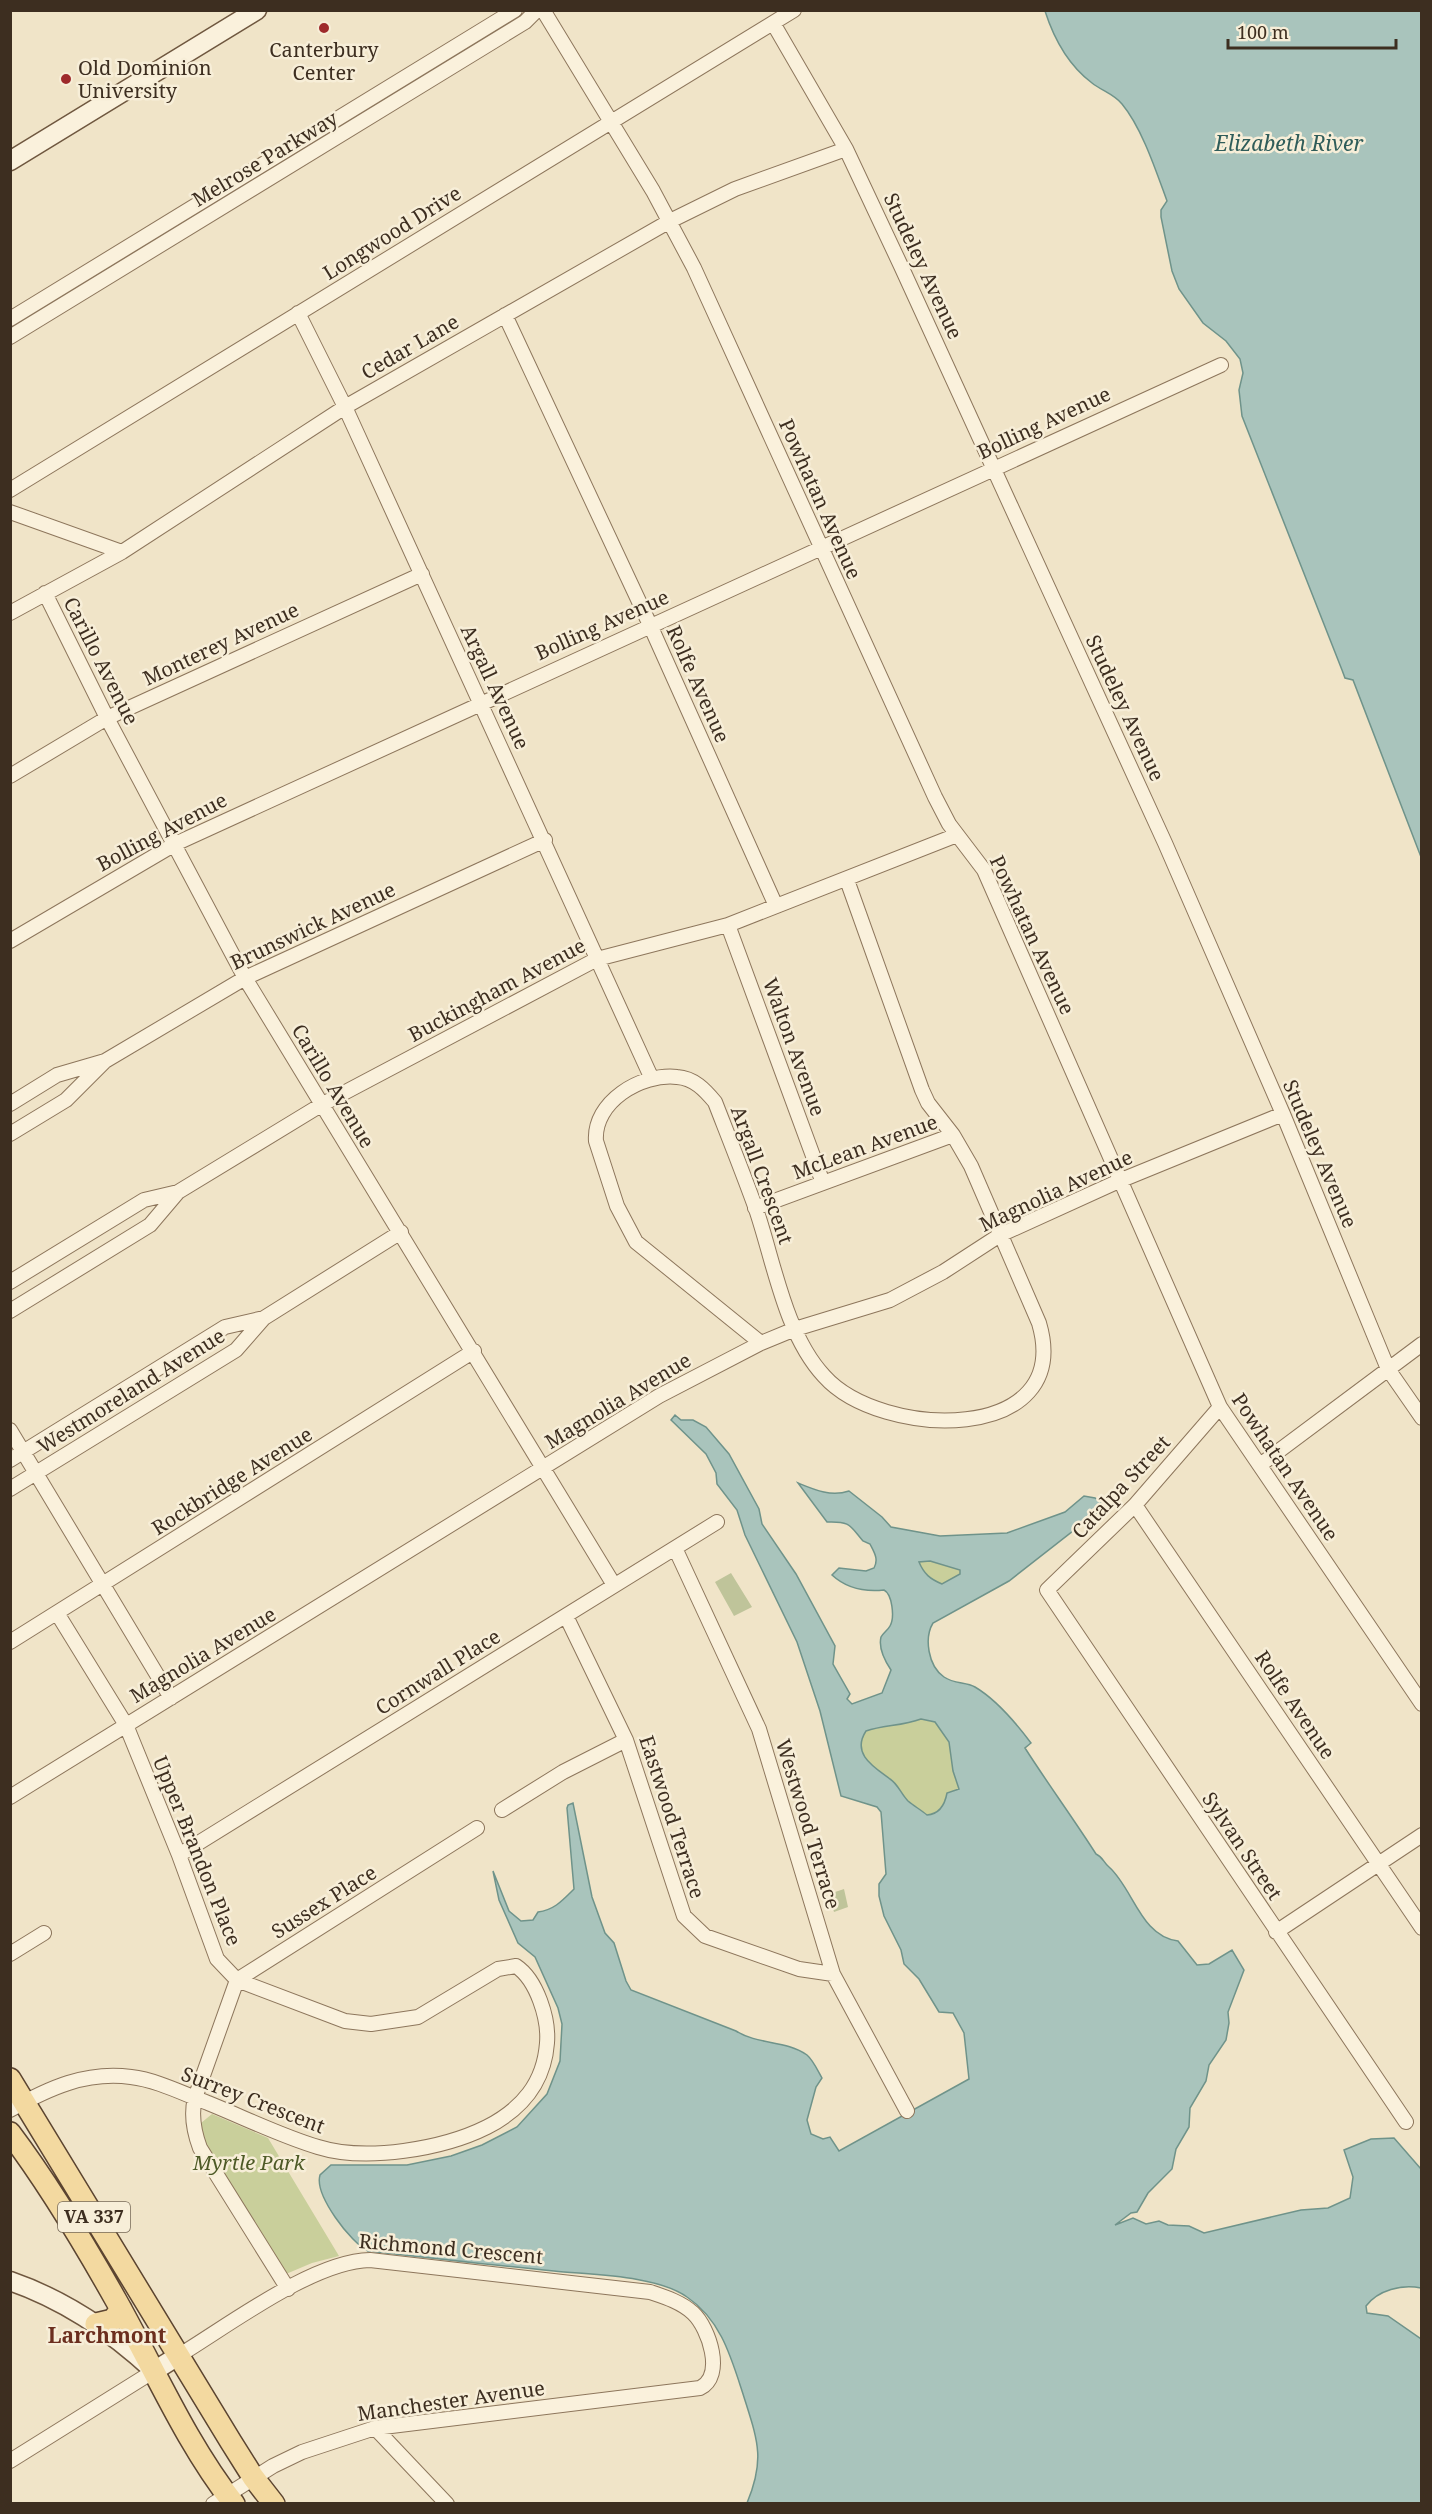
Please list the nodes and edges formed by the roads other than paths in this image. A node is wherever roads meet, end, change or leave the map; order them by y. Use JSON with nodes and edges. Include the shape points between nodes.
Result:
{"nodes":[{"id":1,"x":257,"y":10,"type":"edge"},
{"id":2,"x":515,"y":10,"type":"edge"},
{"id":3,"x":537,"y":10,"type":"edge"},
{"id":4,"x":543,"y":10,"type":"edge"},
{"id":5,"x":794,"y":10,"type":"edge"},
{"id":6,"x":773,"y":23,"type":"junction"},
{"id":7,"x":611,"y":122,"type":"junction"},
{"id":8,"x":846,"y":149,"type":"junction"},
{"id":9,"x":10,"y":161,"type":"edge"},
{"id":10,"x":670,"y":221,"type":"junction"},
{"id":11,"x":298,"y":313,"type":"junction"},
{"id":12,"x":505,"y":315,"type":"junction"},
{"id":13,"x":10,"y":319,"type":"edge"},
{"id":14,"x":10,"y":337,"type":"edge"},
{"id":15,"x":1221,"y":365,"type":"dead end"},
{"id":16,"x":345,"y":407,"type":"junction"},
{"id":17,"x":994,"y":467,"type":"junction"},
{"id":18,"x":10,"y":490,"type":"edge"},
{"id":19,"x":10,"y":512,"type":"edge"},
{"id":20,"x":820,"y":547,"type":"junction"},
{"id":21,"x":122,"y":552,"type":"junction"},
{"id":22,"x":422,"y":574,"type":"junction"},
{"id":23,"x":45,"y":593,"type":"junction"},
{"id":24,"x":10,"y":613,"type":"edge"},
{"id":25,"x":650,"y":625,"type":"junction"},
{"id":26,"x":481,"y":702,"type":"junction"},
{"id":27,"x":107,"y":718,"type":"junction"},
{"id":28,"x":10,"y":776,"type":"edge"},
{"id":29,"x":957,"y":835,"type":"junction"},
{"id":30,"x":545,"y":840,"type":"junction"},
{"id":31,"x":175,"y":844,"type":"junction"},
{"id":32,"x":846,"y":880,"type":"junction"},
{"id":33,"x":776,"y":906,"type":"junction"},
{"id":34,"x":728,"y":925,"type":"junction"},
{"id":35,"x":10,"y":941,"type":"edge"},
{"id":36,"x":597,"y":959,"type":"junction"},
{"id":37,"x":245,"y":978,"type":"junction"},
{"id":38,"x":105,"y":1061,"type":"junction"},
{"id":39,"x":652,"y":1079,"type":"junction"},
{"id":40,"x":10,"y":1104,"type":"edge"},
{"id":41,"x":321,"y":1105,"type":"junction"},
{"id":42,"x":1283,"y":1114,"type":"junction"},
{"id":43,"x":10,"y":1134,"type":"edge"},
{"id":44,"x":953,"y":1135,"type":"junction"},
{"id":45,"x":1119,"y":1181,"type":"junction"},
{"id":46,"x":823,"y":1183,"type":"junction"},
{"id":47,"x":178,"y":1192,"type":"junction"},
{"id":48,"x":755,"y":1208,"type":"junction"},
{"id":49,"x":401,"y":1232,"type":"junction"},
{"id":50,"x":1000,"y":1235,"type":"junction"},
{"id":51,"x":10,"y":1282,"type":"edge"},
{"id":52,"x":10,"y":1311,"type":"edge"},
{"id":53,"x":264,"y":1318,"type":"junction"},
{"id":54,"x":795,"y":1329,"type":"junction"},
{"id":55,"x":761,"y":1343,"type":"junction"},
{"id":56,"x":1422,"y":1344,"type":"edge"},
{"id":57,"x":474,"y":1351,"type":"junction"},
{"id":58,"x":1388,"y":1369,"type":"junction"},
{"id":59,"x":1220,"y":1407,"type":"junction"},
{"id":60,"x":1422,"y":1418,"type":"edge"},
{"id":61,"x":10,"y":1430,"type":"edge"},
{"id":62,"x":24,"y":1452,"type":"junction"},
{"id":63,"x":10,"y":1460,"type":"edge"},
{"id":64,"x":1260,"y":1466,"type":"junction"},
{"id":65,"x":545,"y":1468,"type":"junction"},
{"id":66,"x":37,"y":1472,"type":"junction"},
{"id":67,"x":10,"y":1489,"type":"edge"},
{"id":68,"x":1136,"y":1505,"type":"junction"},
{"id":69,"x":717,"y":1522,"type":"dead end"},
{"id":70,"x":675,"y":1548,"type":"junction"},
{"id":71,"x":104,"y":1585,"type":"junction"},
{"id":72,"x":615,"y":1585,"type":"junction"},
{"id":73,"x":1047,"y":1590,"type":"joint"},
{"id":74,"x":57,"y":1613,"type":"junction"},
{"id":75,"x":566,"y":1616,"type":"junction"},
{"id":76,"x":10,"y":1641,"type":"edge"},
{"id":77,"x":171,"y":1698,"type":"junction"},
{"id":78,"x":1422,"y":1704,"type":"edge"},
{"id":79,"x":126,"y":1725,"type":"junction"},
{"id":80,"x":626,"y":1740,"type":"junction"},
{"id":81,"x":10,"y":1797,"type":"edge"},
{"id":82,"x":502,"y":1810,"type":"dead end"},
{"id":83,"x":477,"y":1828,"type":"dead end"},
{"id":84,"x":1422,"y":1835,"type":"edge"},
{"id":85,"x":179,"y":1855,"type":"junction"},
{"id":86,"x":1379,"y":1864,"type":"junction"},
{"id":87,"x":1422,"y":1928,"type":"edge"},
{"id":88,"x":1276,"y":1932,"type":"junction"},
{"id":89,"x":44,"y":1933,"type":"dead end"},
{"id":90,"x":10,"y":1954,"type":"edge"},
{"id":91,"x":833,"y":1974,"type":"junction"},
{"id":92,"x":528,"y":1977,"type":"joint"},
{"id":93,"x":237,"y":1980,"type":"junction"},
{"id":94,"x":10,"y":2079,"type":"edge"},
{"id":95,"x":195,"y":2098,"type":"junction"},
{"id":96,"x":17,"y":2106,"type":"edge"},
{"id":97,"x":907,"y":2111,"type":"dead end"},
{"id":98,"x":1406,"y":2122,"type":"dead end"},
{"id":99,"x":10,"y":2133,"type":"edge"},
{"id":100,"x":10,"y":2281,"type":"edge"},
{"id":101,"x":288,"y":2289,"type":"junction"},
{"id":102,"x":121,"y":2309,"type":"junction"},
{"id":103,"x":96,"y":2324,"type":"junction"},
{"id":104,"x":178,"y":2356,"type":"junction"},
{"id":105,"x":154,"y":2371,"type":"junction"},
{"id":106,"x":709,"y":2382,"type":"joint"},
{"id":107,"x":375,"y":2428,"type":"junction"},
{"id":108,"x":10,"y":2446,"type":"edge"},
{"id":109,"x":24,"y":2452,"type":"junction"},
{"id":110,"x":10,"y":2461,"type":"edge"},
{"id":111,"x":253,"y":2477,"type":"junction"},
{"id":112,"x":225,"y":2501,"type":"edge"},
{"id":113,"x":274,"y":2504,"type":"edge"},
{"id":114,"x":447,"y":2504,"type":"edge"}],
"edges":[{"from":1,"to":9,"type":"street"},
{"from":2,"to":13,"type":"street","name":"Melrose Parkway"},
{"from":3,"to":14,"type":"street","name":"Melrose Parkway","via":[[525,22]]},
{"from":4,"to":7,"type":"street","name":"Powhatan Avenue"},
{"from":5,"to":6,"type":"street","name":"Longwood Drive"},
{"from":6,"to":7,"type":"street","name":"Longwood Drive"},
{"from":6,"to":8,"type":"street","name":"Studeley Avenue"},
{"from":7,"to":10,"type":"street","name":"Powhatan Avenue"},
{"from":7,"to":11,"type":"street","name":"Longwood Drive"},
{"from":8,"to":10,"type":"street","name":"Cedar Lane","via":[[735,189]]},
{"from":8,"to":17,"type":"street","name":"Studeley Avenue"},
{"from":10,"to":12,"type":"street","name":"Cedar Lane"},
{"from":10,"to":20,"type":"street","name":"Powhatan Avenue"},
{"from":11,"to":16,"type":"street","name":"Argall Avenue"},
{"from":11,"to":18,"type":"street","name":"Longwood Drive"},
{"from":12,"to":16,"type":"street","name":"Cedar Lane"},
{"from":12,"to":25,"type":"street","name":"Rolfe Avenue"},
{"from":15,"to":17,"type":"street","name":"Bolling Avenue"},
{"from":16,"to":21,"type":"street","name":"Cedar Lane"},
{"from":16,"to":22,"type":"street","name":"Argall Avenue"},
{"from":17,"to":20,"type":"street","name":"Bolling Avenue"},
{"from":17,"to":42,"type":"street","name":"Studeley Avenue"},
{"from":19,"to":21,"type":"street"},
{"from":20,"to":25,"type":"street","name":"Bolling Avenue"},
{"from":20,"to":29,"type":"street","name":"Powhatan Avenue","via":[[935,796]]},
{"from":21,"to":23,"type":"street","name":"Cedar Lane"},
{"from":22,"to":26,"type":"street","name":"Argall Avenue"},
{"from":22,"to":27,"type":"street","name":"Monterey Avenue"},
{"from":23,"to":24,"type":"street","name":"Cedar Lane"},
{"from":23,"to":27,"type":"street","name":"Carillo Avenue"},
{"from":25,"to":26,"type":"street","name":"Bolling Avenue"},
{"from":25,"to":33,"type":"street","name":"Rolfe Avenue"},
{"from":26,"to":30,"type":"street","name":"Argall Avenue"},
{"from":26,"to":31,"type":"street","name":"Bolling Avenue"},
{"from":27,"to":28,"type":"street","name":"Monterey Avenue"},
{"from":27,"to":31,"type":"street","name":"Carillo Avenue"},
{"from":29,"to":32,"type":"street","name":"Buckingham Avenue"},
{"from":29,"to":45,"type":"street","name":"Powhatan Avenue","via":[[984,870]]},
{"from":30,"to":36,"type":"street","name":"Argall Avenue"},
{"from":30,"to":37,"type":"street","name":"Brunswick Avenue"},
{"from":31,"to":35,"type":"street","name":"Bolling Avenue"},
{"from":31,"to":37,"type":"street","name":"Carillo Avenue"},
{"from":32,"to":33,"type":"street","name":"Buckingham Avenue"},
{"from":32,"to":44,"type":"street","via":[[922,1090]]},
{"from":33,"to":34,"type":"street","name":"Buckingham Avenue"},
{"from":34,"to":36,"type":"street","name":"Buckingham Avenue"},
{"from":34,"to":46,"type":"street","name":"Walton Avenue"},
{"from":36,"to":39,"type":"street","name":"Argall Avenue"},
{"from":36,"to":41,"type":"street","name":"Buckingham Avenue"},
{"from":37,"to":38,"type":"street","name":"Brunswick Avenue"},
{"from":37,"to":41,"type":"street","name":"Carillo Avenue"},
{"from":38,"to":40,"type":"street","name":"Brunswick Avenue","via":[[57,1075]]},
{"from":38,"to":43,"type":"street","name":"Brunswick Avenue","via":[[66,1100]]},
{"from":39,"to":48,"type":"street","name":"Argall Crescent","via":[[678,1076],[704,1088],[715,1102]]},
{"from":39,"to":55,"type":"street","via":[[620,1094],[597,1121],[596,1142],[617,1206],[636,1242]]},
{"from":41,"to":47,"type":"street","name":"Buckingham Avenue"},
{"from":41,"to":49,"type":"street","name":"Carillo Avenue"},
{"from":42,"to":45,"type":"street","name":"Magnolia Avenue"},
{"from":42,"to":58,"type":"street","name":"Studeley Avenue"},
{"from":44,"to":46,"type":"street","name":"McLean Avenue"},
{"from":44,"to":50,"type":"street","via":[[971,1166]]},
{"from":45,"to":50,"type":"street","name":"Magnolia Avenue"},
{"from":45,"to":59,"type":"street","name":"Powhatan Avenue"},
{"from":46,"to":48,"type":"street","name":"McLean Avenue"},
{"from":47,"to":51,"type":"street","name":"Buckingham Avenue","via":[[144,1200]]},
{"from":47,"to":52,"type":"street","name":"Buckingham Avenue","via":[[150,1225]]},
{"from":48,"to":54,"type":"street","name":"Argall Crescent"},
{"from":49,"to":53,"type":"street","name":"Westmoreland Avenue"},
{"from":49,"to":57,"type":"street","name":"Carillo Avenue"},
{"from":50,"to":54,"type":"street","name":"Magnolia Avenue","via":[[890,1300]]},
{"from":50,"to":54,"type":"street","name":"Argall Crescent","via":[[1039,1323],[1044,1352],[1034,1384],[1002,1410],[959,1421],[935,1422],[880,1412],[825,1378],[807,1355]]},
{"from":53,"to":62,"type":"street","name":"Westmoreland Avenue","via":[[225,1327]]},
{"from":53,"to":66,"type":"street","name":"Westmoreland Avenue","via":[[236,1350]]},
{"from":54,"to":55,"type":"street","name":"Magnolia Avenue"},
{"from":55,"to":65,"type":"street","name":"Magnolia Avenue","via":[[659,1396]]},
{"from":56,"to":58,"type":"street"},
{"from":57,"to":65,"type":"street","name":"Carillo Avenue"},
{"from":57,"to":71,"type":"street","name":"Rockbridge Avenue"},
{"from":58,"to":60,"type":"street","name":"Studeley Avenue"},
{"from":58,"to":64,"type":"street"},
{"from":59,"to":64,"type":"street","name":"Powhatan Avenue"},
{"from":59,"to":68,"type":"street","name":"Catalpa Street"},
{"from":61,"to":62,"type":"street"},
{"from":62,"to":63,"type":"street","name":"Westmoreland Avenue"},
{"from":62,"to":66,"type":"street"},
{"from":64,"to":78,"type":"street","name":"Powhatan Avenue"},
{"from":65,"to":72,"type":"street","name":"Carillo Avenue"},
{"from":65,"to":77,"type":"street","name":"Magnolia Avenue"},
{"from":66,"to":67,"type":"street","name":"Westmoreland Avenue"},
{"from":66,"to":71,"type":"street"},
{"from":68,"to":73,"type":"street","name":"Catalpa Street"},
{"from":68,"to":86,"type":"street","name":"Rolfe Avenue"},
{"from":69,"to":70,"type":"street","name":"Cornwall Place"},
{"from":70,"to":72,"type":"street","name":"Cornwall Place"},
{"from":70,"to":91,"type":"street","name":"Westwood Terrace","via":[[759,1729]]},
{"from":71,"to":74,"type":"street","name":"Rockbridge Avenue"},
{"from":71,"to":77,"type":"street"},
{"from":72,"to":75,"type":"street","name":"Cornwall Place"},
{"from":73,"to":88,"type":"street","name":"Sylvan Street"},
{"from":74,"to":76,"type":"street","name":"Rockbridge Avenue"},
{"from":74,"to":79,"type":"street","name":"Upper Brandon Place"},
{"from":75,"to":80,"type":"street","name":"Eastwood Terrace"},
{"from":75,"to":85,"type":"street","name":"Cornwall Place"},
{"from":77,"to":79,"type":"street","name":"Magnolia Avenue"},
{"from":79,"to":81,"type":"street","name":"Magnolia Avenue"},
{"from":79,"to":85,"type":"street","name":"Upper Brandon Place"},
{"from":80,"to":82,"type":"street","via":[[563,1772]]},
{"from":80,"to":91,"type":"street","name":"Eastwood Terrace","via":[[684,1916],[694,1928],[705,1936],[799,1969]]},
{"from":83,"to":93,"type":"street","name":"Sussex Place"},
{"from":84,"to":86,"type":"street"},
{"from":85,"to":93,"type":"street","name":"Upper Brandon Place","via":[[217,1959]]},
{"from":86,"to":87,"type":"street","name":"Rolfe Avenue"},
{"from":86,"to":88,"type":"street"},
{"from":88,"to":98,"type":"street","name":"Sylvan Street"},
{"from":89,"to":90,"type":"street"},
{"from":91,"to":97,"type":"street","name":"Westwood Terrace"},
{"from":92,"to":93,"type":"street","name":"Upper Brandon Place","via":[[516,1966],[507,1966],[418,2016],[371,2024],[345,2021]]},
{"from":92,"to":95,"type":"street","name":"Surrey Crescent","via":[[545,2017],[548,2037],[539,2079],[516,2110],[457,2139],[377,2153],[320,2148]]},
{"from":93,"to":95,"type":"street"},
{"from":94,"to":96,"type":"main road","number":"VA 337"},
{"from":95,"to":96,"type":"street","name":"Surrey Crescent","via":[[132,2077],[104,2076],[62,2084]]},
{"from":95,"to":101,"type":"street","via":[[194,2120],[200,2148]]},
{"from":96,"to":104,"type":"main road","number":"VA 337"},
{"from":99,"to":102,"type":"main road","number":"VA 337","via":[[31,2160]]},
{"from":100,"to":103,"type":"street","via":[[67,2306]]},
{"from":101,"to":104,"type":"street","name":"Richmond Crescent"},
{"from":101,"to":106,"type":"street","name":"Richmond Crescent","via":[[335,2266],[370,2260],[650,2292],[686,2307],[699,2321],[712,2356],[713,2375]]},
{"from":102,"to":103,"type":"main road","via":[[113,2320]]},
{"from":102,"to":105,"type":"main road","number":"VA 337"},
{"from":103,"to":105,"type":"street"},
{"from":104,"to":105,"type":"street","name":"Richmond Crescent"},
{"from":104,"to":111,"type":"main road","number":"VA 337"},
{"from":105,"to":109,"type":"street"},
{"from":105,"to":112,"type":"main road","number":"VA 337"},
{"from":106,"to":107,"type":"street","name":"Manchester Avenue","via":[[700,2388],[680,2391]]},
{"from":107,"to":111,"type":"street","name":"Manchester Avenue","via":[[302,2452]]},
{"from":107,"to":114,"type":"street"},
{"from":108,"to":109,"type":"street"},
{"from":109,"to":110,"type":"street"},
{"from":111,"to":112,"type":"street","name":"Manchester Avenue"},
{"from":111,"to":113,"type":"main road","number":"VA 337"}]}
